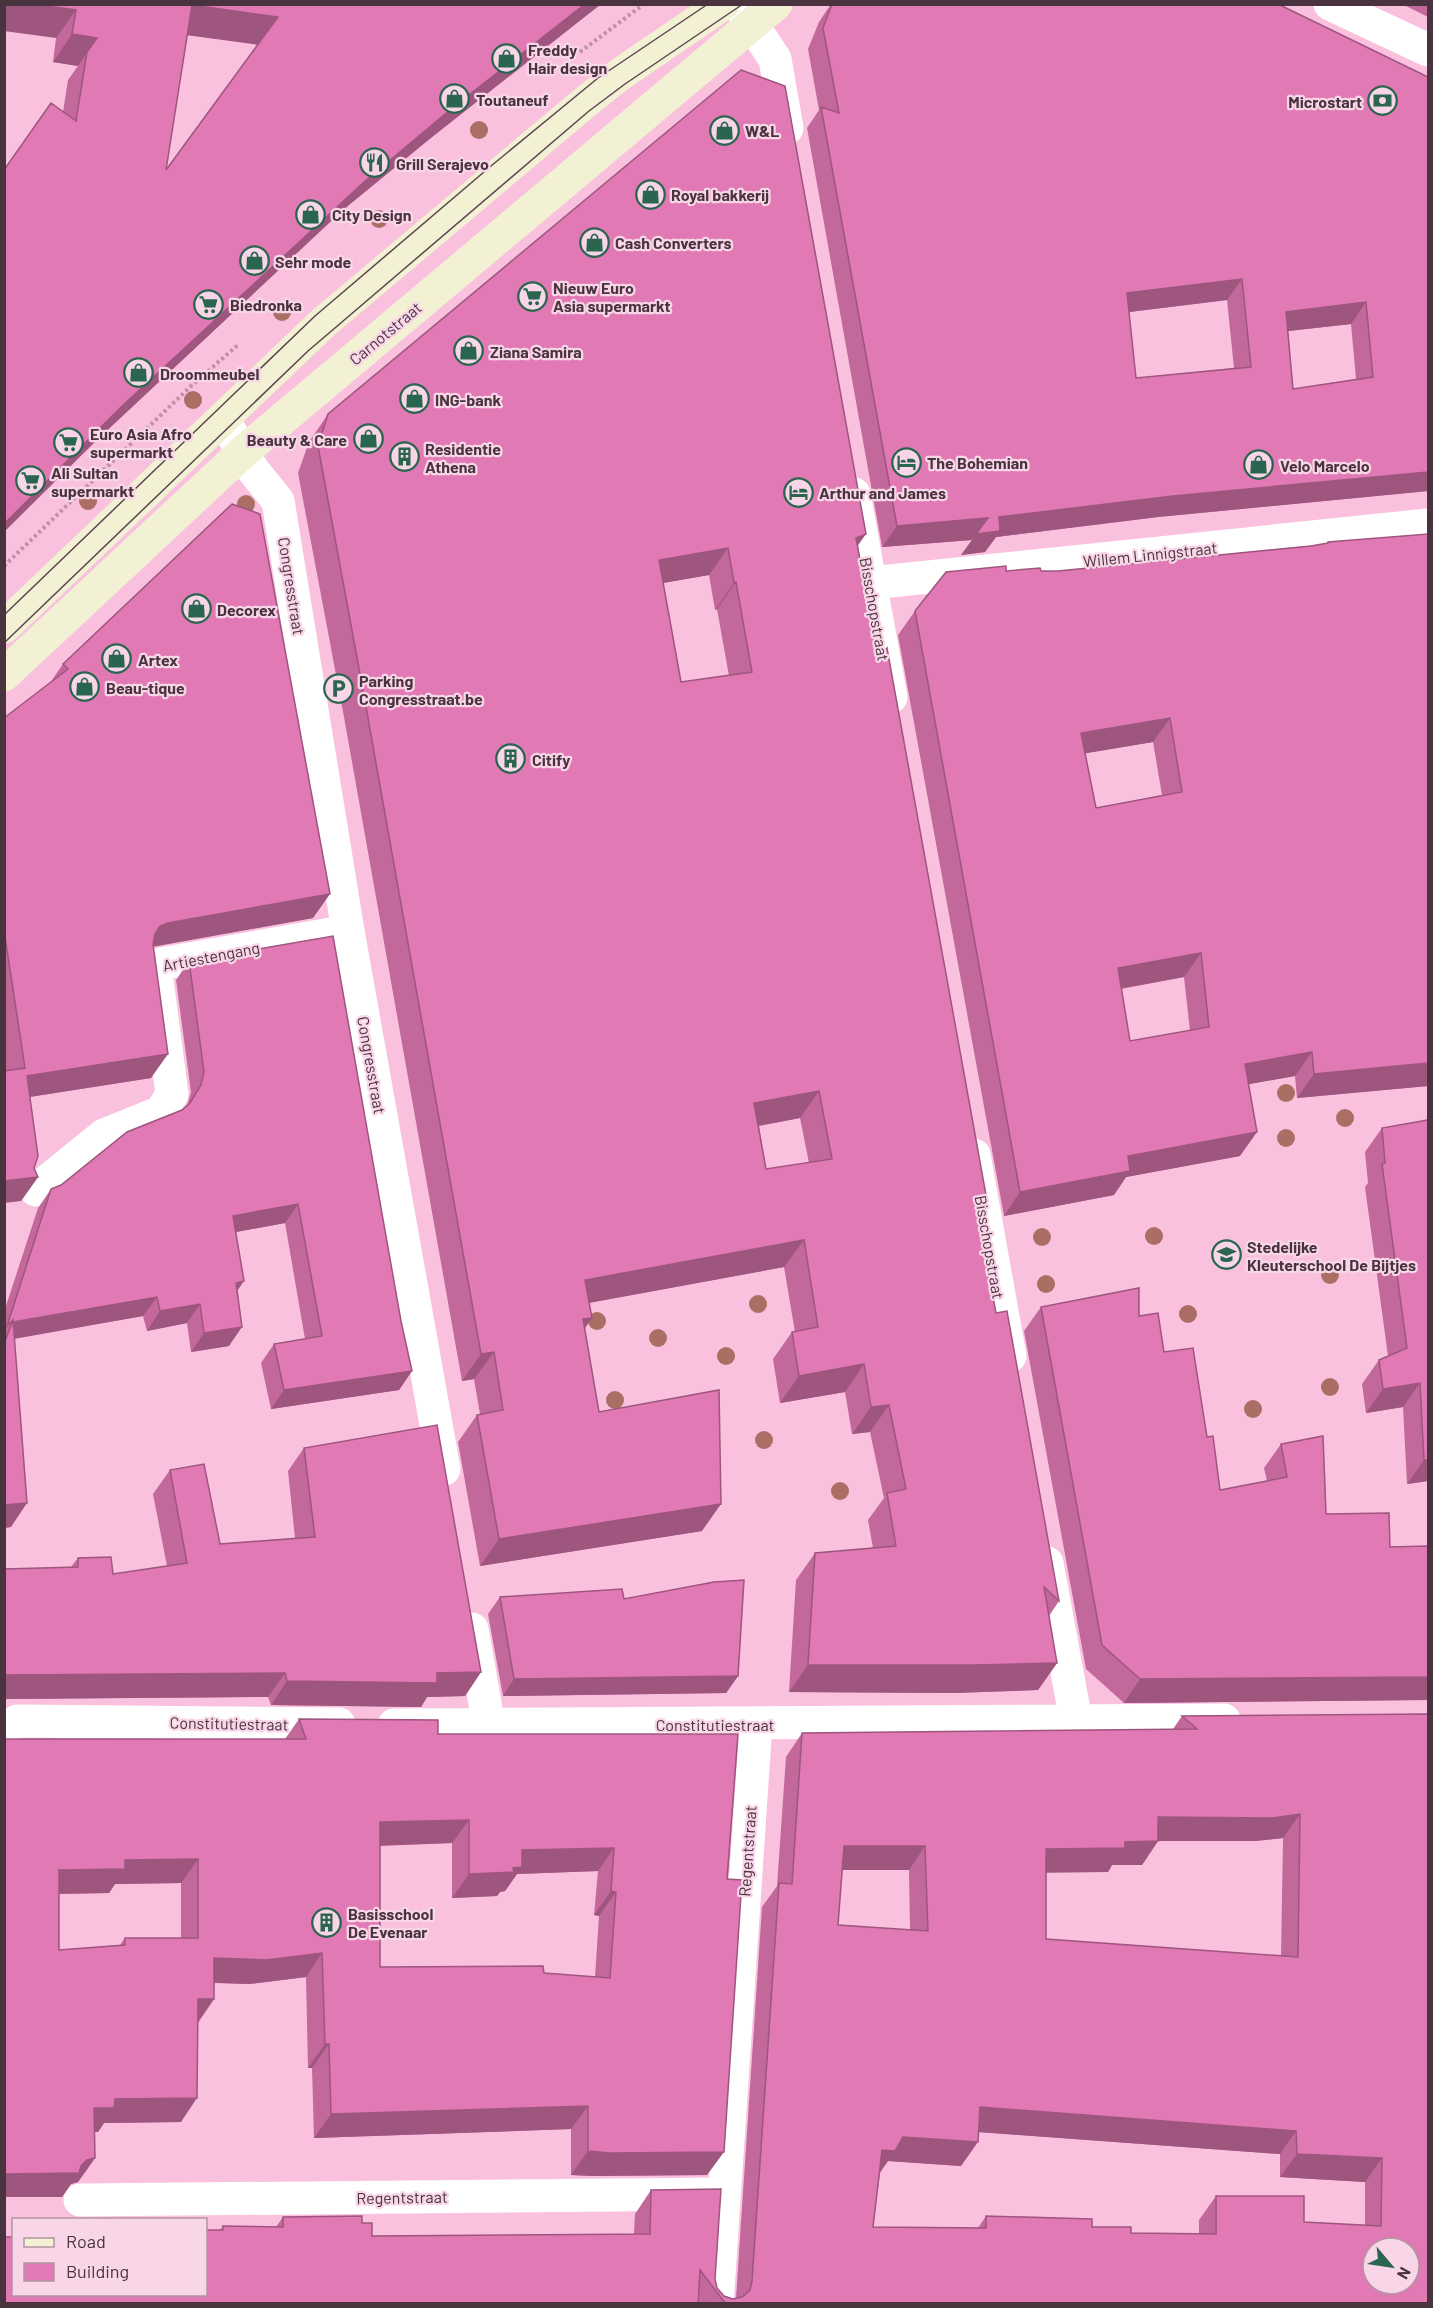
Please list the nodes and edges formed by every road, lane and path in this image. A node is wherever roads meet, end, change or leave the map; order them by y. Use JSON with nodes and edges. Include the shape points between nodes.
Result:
{"nodes":[{"id":1,"x":723,"y":4,"type":"edge"},
{"id":2,"x":1330,"y":4,"type":"edge"},
{"id":3,"x":755,"y":11,"type":"edge"},
{"id":4,"x":1428,"y":50,"type":"edge"},
{"id":5,"x":793,"y":156,"type":"edge"},
{"id":6,"x":223,"y":419,"type":"junction"},
{"id":7,"x":242,"y":453,"type":"junction"},
{"id":8,"x":849,"y":467,"type":"edge"},
{"id":9,"x":1428,"y":525,"type":"edge"},
{"id":10,"x":871,"y":583,"type":"junction"},
{"id":11,"x":4,"y":627,"type":"edge"},
{"id":12,"x":4,"y":675,"type":"edge"},
{"id":13,"x":896,"y":723,"type":"edge"},
{"id":14,"x":348,"y":931,"type":"junction"},
{"id":15,"x":968,"y":1122,"type":"edge"},
{"id":16,"x":36,"y":1190,"type":"edge"},
{"id":17,"x":1014,"y":1380,"type":"edge"},
{"id":18,"x":450,"y":1502,"type":"edge"},
{"id":19,"x":1042,"y":1533,"type":"edge"},
{"id":20,"x":466,"y":1596,"type":"edge"},
{"id":21,"x":1076,"y":1720,"type":"junction"},
{"id":22,"x":1252,"y":1720,"type":"edge"},
{"id":23,"x":756,"y":1724,"type":"junction"},
{"id":24,"x":489,"y":1726,"type":"junction"},
{"id":25,"x":4,"y":1729,"type":"edge"},
{"id":26,"x":724,"y":2194,"type":"junction"},
{"id":27,"x":80,"y":2200,"type":"edge"},
{"id":28,"x":717,"y":2304,"type":"edge"}],
"edges":[{"from":1,"to":6,"type":"main road","via":[[574,111],[323,323]]},
{"from":2,"to":4,"type":"street"},
{"from":3,"to":5,"type":"street","via":[[775,59]]},
{"from":3,"to":7,"type":"main road","name":"Carnotstraat"},
{"from":6,"to":7,"type":"street","name":"Congresstraat"},
{"from":6,"to":11,"type":"main road"},
{"from":7,"to":12,"type":"main road","name":"Carnotstraat"},
{"from":7,"to":14,"type":"street","name":"Congresstraat","via":[[278,501]]},
{"from":8,"to":10,"type":"street","name":"Bisschopstraat"},
{"from":9,"to":10,"type":"street","name":"Willem Linnigstraat"},
{"from":10,"to":13,"type":"street","name":"Bisschopstraat"},
{"from":14,"to":16,"type":"street","name":"Artiestengang","via":[[156,965],[172,1094],[161,1112],[104,1135]]},
{"from":14,"to":18,"type":"street","name":"Congresstraat"},
{"from":15,"to":17,"type":"street","name":"Bisschopstraat"},
{"from":19,"to":21,"type":"street"},
{"from":20,"to":24,"type":"street"},
{"from":21,"to":22,"type":"street","name":"Constitutiestraat"},
{"from":21,"to":23,"type":"street","name":"Constitutiestraat"},
{"from":23,"to":24,"type":"street","name":"Constitutiestraat"},
{"from":23,"to":26,"type":"street","name":"Regentstraat"},
{"from":24,"to":25,"type":"street","name":"Constitutiestraat","via":[[17,1721]]},
{"from":26,"to":27,"type":"street","name":"Regentstraat"},
{"from":26,"to":28,"type":"street","name":"Regentstraat"}]}
